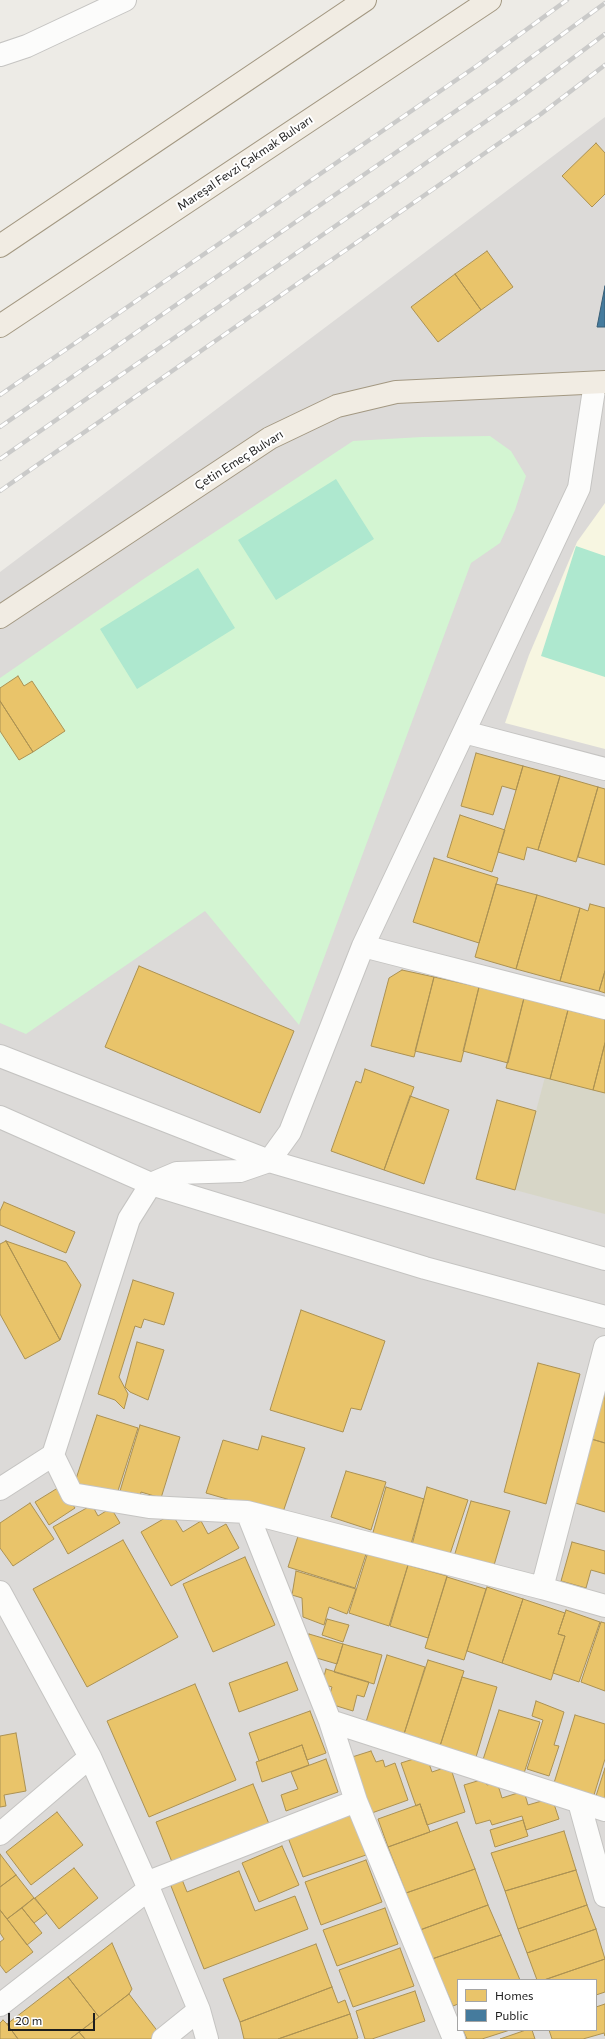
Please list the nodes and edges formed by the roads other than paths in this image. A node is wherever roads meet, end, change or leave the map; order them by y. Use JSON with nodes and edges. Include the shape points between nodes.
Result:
{"nodes":[{"id":1,"x":125,"y":0,"type":"edge"},
{"id":2,"x":365,"y":0,"type":"edge"},
{"id":3,"x":490,"y":0,"type":"edge"},
{"id":4,"x":0,"y":55,"type":"edge"},
{"id":5,"x":0,"y":246,"type":"edge"},
{"id":6,"x":0,"y":326,"type":"edge"},
{"id":7,"x":600,"y":383,"type":"edge"},
{"id":8,"x":0,"y":618,"type":"edge"},
{"id":9,"x":464,"y":732,"type":"junction"},
{"id":10,"x":605,"y":769,"type":"edge"},
{"id":11,"x":362,"y":946,"type":"junction"},
{"id":12,"x":605,"y":1008,"type":"edge"},
{"id":13,"x":0,"y":1056,"type":"edge"},
{"id":14,"x":0,"y":1117,"type":"edge"},
{"id":15,"x":269,"y":1161,"type":"junction"},
{"id":16,"x":151,"y":1184,"type":"junction"},
{"id":17,"x":605,"y":1259,"type":"edge"},
{"id":18,"x":605,"y":1317,"type":"edge"},
{"id":19,"x":605,"y":1347,"type":"edge"},
{"id":20,"x":53,"y":1455,"type":"junction"},
{"id":21,"x":0,"y":1489,"type":"edge"},
{"id":22,"x":247,"y":1512,"type":"junction"},
{"id":23,"x":542,"y":1588,"type":"junction"},
{"id":24,"x":0,"y":1592,"type":"edge"},
{"id":25,"x":605,"y":1606,"type":"edge"},
{"id":26,"x":330,"y":1721,"type":"junction"},
{"id":27,"x":90,"y":1757,"type":"junction"},
{"id":28,"x":356,"y":1801,"type":"junction"},
{"id":29,"x":579,"y":1802,"type":"junction"},
{"id":30,"x":605,"y":1810,"type":"edge"},
{"id":31,"x":0,"y":1834,"type":"edge"},
{"id":32,"x":148,"y":1886,"type":"junction"},
{"id":33,"x":605,"y":1896,"type":"edge"},
{"id":34,"x":0,"y":2005,"type":"edge"},
{"id":35,"x":199,"y":2010,"type":"junction"},
{"id":36,"x":163,"y":2039,"type":"edge"},
{"id":37,"x":208,"y":2039,"type":"edge"},
{"id":38,"x":454,"y":2039,"type":"edge"}],
"edges":[{"from":1,"to":4,"type":"street","via":[[27,46]]},
{"from":2,"to":5,"type":"main road"},
{"from":3,"to":6,"type":"main road","name":"Mareşal Fevzi Çakmak Bulvarı"},
{"from":7,"to":8,"type":"main road","name":"Çetin Emeç Bulvarı","via":[[396,392],[337,406],[270,438]]},
{"from":7,"to":9,"type":"street","via":[[579,488]]},
{"from":9,"to":10,"type":"street"},
{"from":9,"to":11,"type":"street"},
{"from":11,"to":12,"type":"street"},
{"from":11,"to":15,"type":"street","via":[[290,1132]]},
{"from":13,"to":15,"type":"street"},
{"from":14,"to":16,"type":"street"},
{"from":15,"to":16,"type":"street","via":[[240,1171],[177,1174]]},
{"from":15,"to":17,"type":"street"},
{"from":16,"to":18,"type":"street","via":[[425,1268]]},
{"from":16,"to":20,"type":"street","via":[[130,1219]]},
{"from":19,"to":23,"type":"street"},
{"from":20,"to":21,"type":"street"},
{"from":20,"to":22,"type":"street","via":[[72,1494],[149,1506]]},
{"from":22,"to":23,"type":"street"},
{"from":22,"to":26,"type":"street"},
{"from":23,"to":25,"type":"street"},
{"from":24,"to":27,"type":"street"},
{"from":26,"to":28,"type":"street"},
{"from":26,"to":29,"type":"street"},
{"from":27,"to":31,"type":"street"},
{"from":27,"to":32,"type":"street"},
{"from":28,"to":32,"type":"street"},
{"from":28,"to":38,"type":"street"},
{"from":29,"to":30,"type":"street"},
{"from":29,"to":33,"type":"street"},
{"from":32,"to":34,"type":"street"},
{"from":32,"to":35,"type":"street"},
{"from":35,"to":36,"type":"street"},
{"from":35,"to":37,"type":"street"}]}
